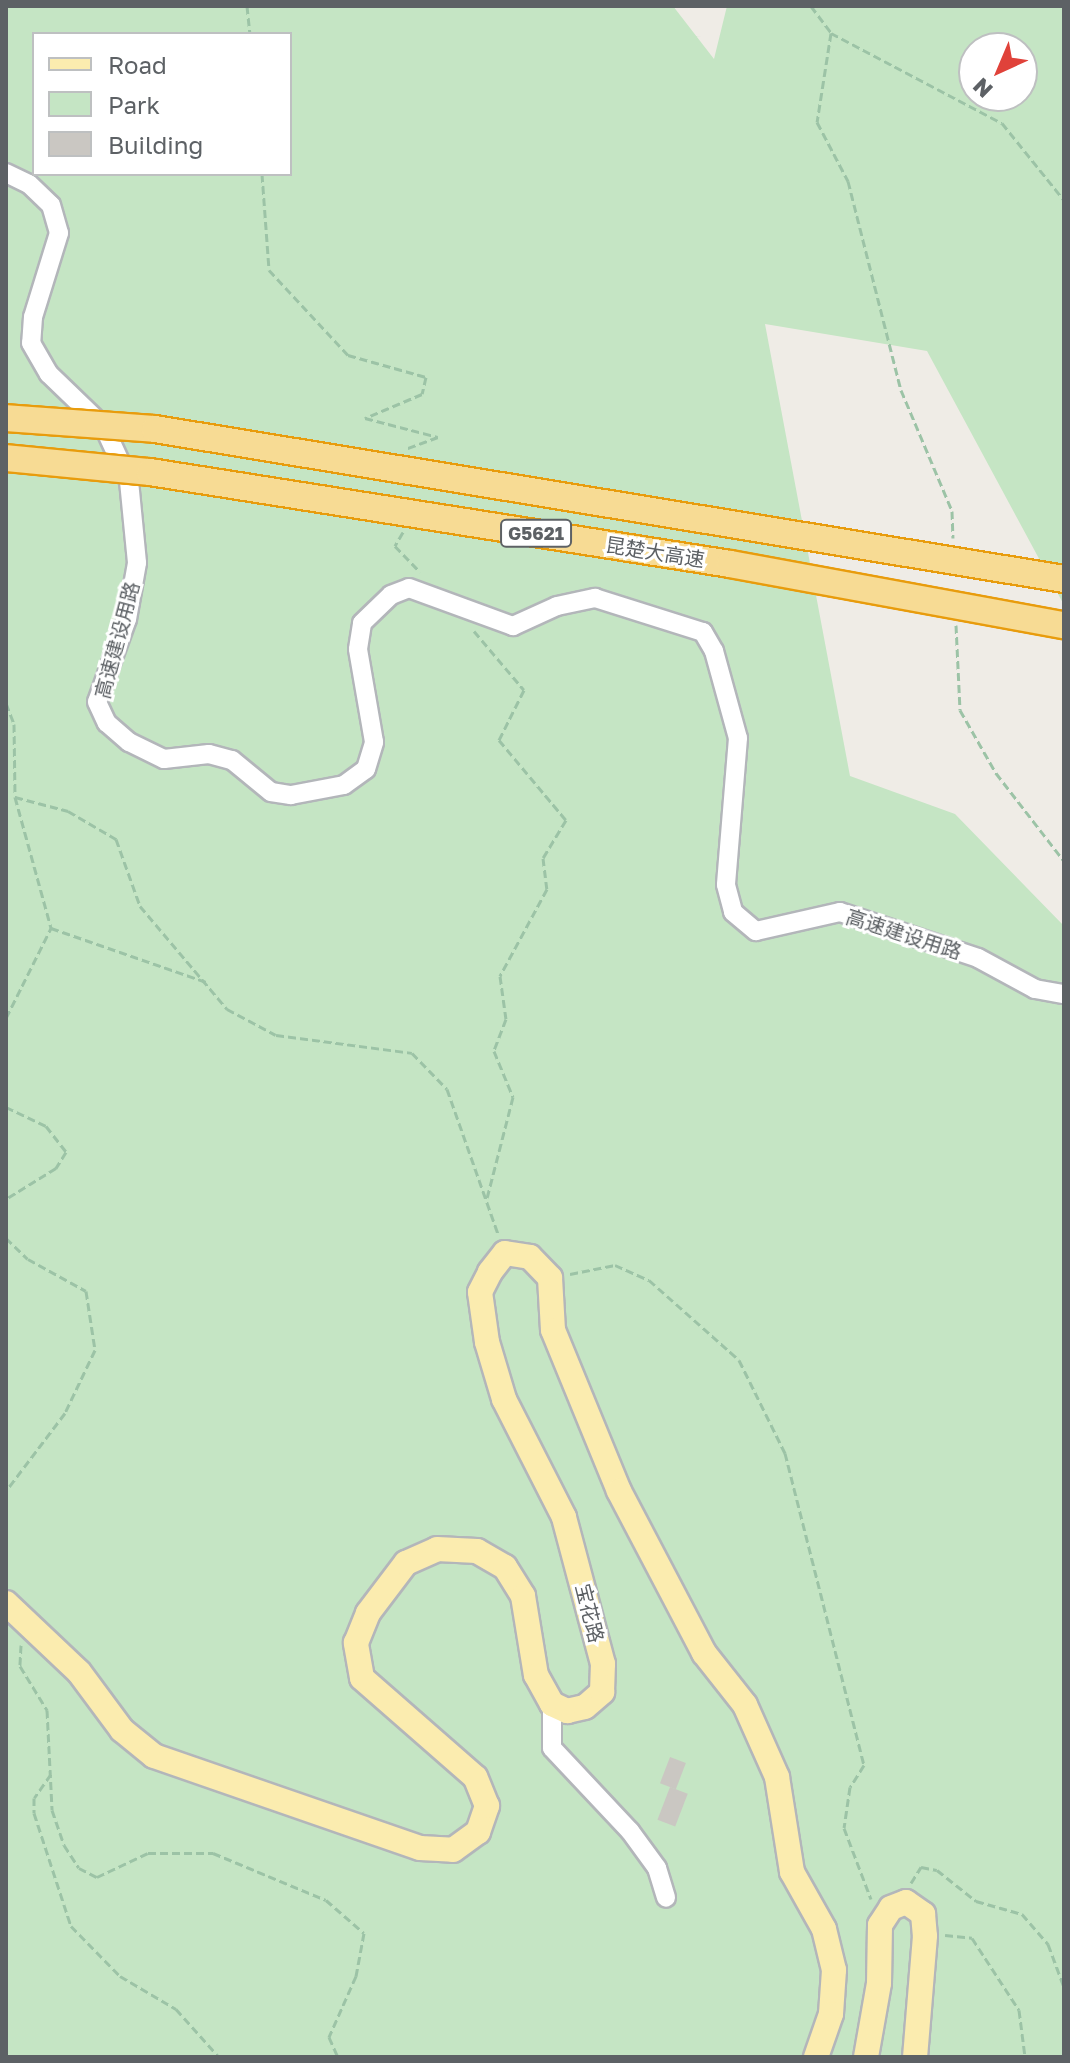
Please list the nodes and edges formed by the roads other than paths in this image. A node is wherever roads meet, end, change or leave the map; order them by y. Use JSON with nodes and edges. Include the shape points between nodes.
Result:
{"nodes":[{"id":1,"x":6,"y":173,"type":"edge"},
{"id":2,"x":6,"y":418,"type":"edge"},
{"id":3,"x":6,"y":458,"type":"edge"},
{"id":4,"x":1064,"y":579,"type":"edge"},
{"id":5,"x":1064,"y":625,"type":"edge"},
{"id":6,"x":1064,"y":994,"type":"edge"},
{"id":7,"x":6,"y":1603,"type":"edge"},
{"id":8,"x":552,"y":1704,"type":"junction"},
{"id":9,"x":666,"y":1898,"type":"dead end"},
{"id":10,"x":816,"y":2057,"type":"edge"},
{"id":11,"x":866,"y":2057,"type":"edge"},
{"id":12,"x":915,"y":2057,"type":"edge"}],
"edges":[{"from":1,"to":6,"type":"street","name":"高速建设用路","via":[[29,184],[51,205],[59,233],[33,317],[31,343],[49,374],[104,427],[129,481],[137,563],[127,619],[97,702],[107,723],[129,742],[164,759],[209,754],[232,760],[271,792],[291,795],[344,785],[366,769],[374,742],[358,649],[362,623],[391,595],[409,588],[513,626],[557,606],[595,598],[703,632],[724,679],[738,738],[726,885],[733,912],[756,931],[840,912],[978,958],[1035,989]]},
{"from":2,"to":4,"type":"highway","name":"昆楚大高速","number":"G5621","bridge":true,"via":[[155,429]]},
{"from":3,"to":5,"type":"highway","name":"昆楚大高速","number":"G5621","bridge":true,"via":[[228,484],[730,564]]},
{"from":7,"to":8,"type":"main road","via":[[79,1672],[122,1730],[154,1756],[420,1848],[453,1850],[478,1832],[487,1806],[475,1777],[362,1678],[356,1643],[368,1613],[406,1563],[437,1549],[463,1550],[477,1551],[505,1567],[523,1596],[536,1675]]},
{"from":8,"to":9,"type":"street","via":[[552,1748],[630,1831],[657,1868]]},
{"from":8,"to":10,"type":"main road","name":"宝花路","via":[[567,1711],[585,1707],[602,1692],[603,1664],[564,1517],[504,1399],[487,1342],[480,1292],[505,1253],[530,1257],[550,1278],[553,1330],[619,1491],[704,1653],[745,1705],[777,1777],[792,1872],[824,1929],[834,1970],[831,2014]]},
{"from":11,"to":12,"type":"main road","via":[[879,1983],[880,1925],[891,1908],[906,1902],[923,1914],[925,1936]]}]}
